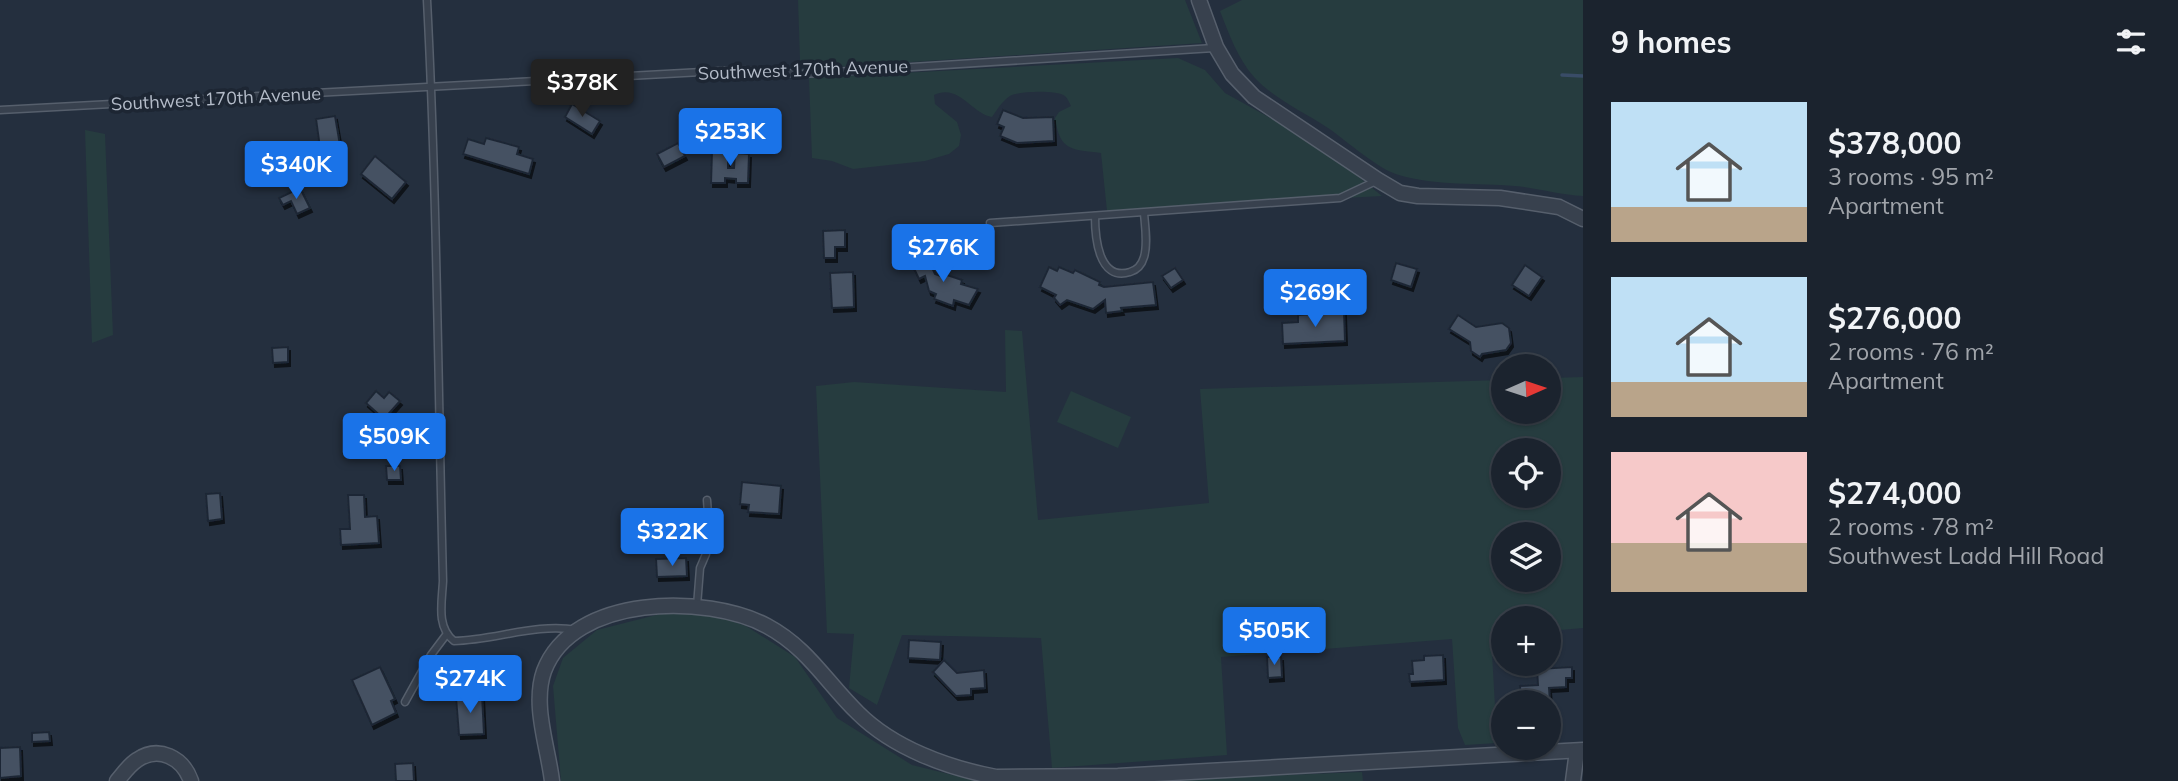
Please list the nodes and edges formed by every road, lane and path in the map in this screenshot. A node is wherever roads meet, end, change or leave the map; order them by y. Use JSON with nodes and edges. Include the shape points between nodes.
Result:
{"nodes":[{"id":1,"x":428,"y":0,"type":"edge"},
{"id":2,"x":1199,"y":0,"type":"edge"},
{"id":3,"x":1216,"y":47,"type":"junction"},
{"id":4,"x":432,"y":88,"type":"junction"},
{"id":5,"x":0,"y":110,"type":"edge"},
{"id":6,"x":1378,"y":180,"type":"junction"},
{"id":7,"x":1144,"y":213,"type":"junction"},
{"id":8,"x":1095,"y":216,"type":"junction"},
{"id":9,"x":1583,"y":219,"type":"edge"},
{"id":10,"x":990,"y":223,"type":"dead end"},
{"id":11,"x":706,"y":500,"type":"dead end"},
{"id":12,"x":698,"y":606,"type":"junction"},
{"id":13,"x":579,"y":630,"type":"junction"},
{"id":14,"x":446,"y":635,"type":"junction"},
{"id":15,"x":405,"y":702,"type":"dead end"},
{"id":16,"x":1580,"y":751,"type":"edge"},
{"id":17,"x":117,"y":781,"type":"edge"},
{"id":18,"x":191,"y":781,"type":"edge"},
{"id":19,"x":552,"y":781,"type":"edge"},
{"id":20,"x":1573,"y":781,"type":"edge"}],
"edges":[{"from":1,"to":4,"type":"lane"},
{"from":2,"to":3,"type":"street"},
{"from":3,"to":4,"type":"lane","name":"Southwest 170th Avenue","via":[[802,74],[739,70]]},
{"from":3,"to":6,"type":"street","via":[[1232,74],[1254,97]]},
{"from":4,"to":5,"type":"lane","name":"Southwest 170th Avenue"},
{"from":4,"to":14,"type":"lane","via":[[442,624]]},
{"from":6,"to":7,"type":"lane","via":[[1340,198]]},
{"from":6,"to":9,"type":"street","via":[[1418,196],[1500,198],[1559,207]]},
{"from":7,"to":8,"type":"lane"},
{"from":7,"to":8,"type":"lane","via":[[1143,261],[1127,273],[1117,273],[1105,264],[1098,251]]},
{"from":8,"to":10,"type":"lane"},
{"from":11,"to":12,"type":"lane","via":[[709,528]]},
{"from":12,"to":13,"type":"street","via":[[618,613]]},
{"from":12,"to":16,"type":"street","via":[[757,621],[790,640],[858,713],[887,737],[941,761],[996,777],[1143,775]]},
{"from":13,"to":14,"type":"lane","via":[[556,626],[471,641],[454,641]]},
{"from":13,"to":19,"type":"street","via":[[553,654],[543,676],[542,717]]},
{"from":14,"to":15,"type":"lane"},
{"from":16,"to":20,"type":"street"},
{"from":17,"to":18,"type":"street","via":[[138,759],[160,753],[179,761]]}]}
